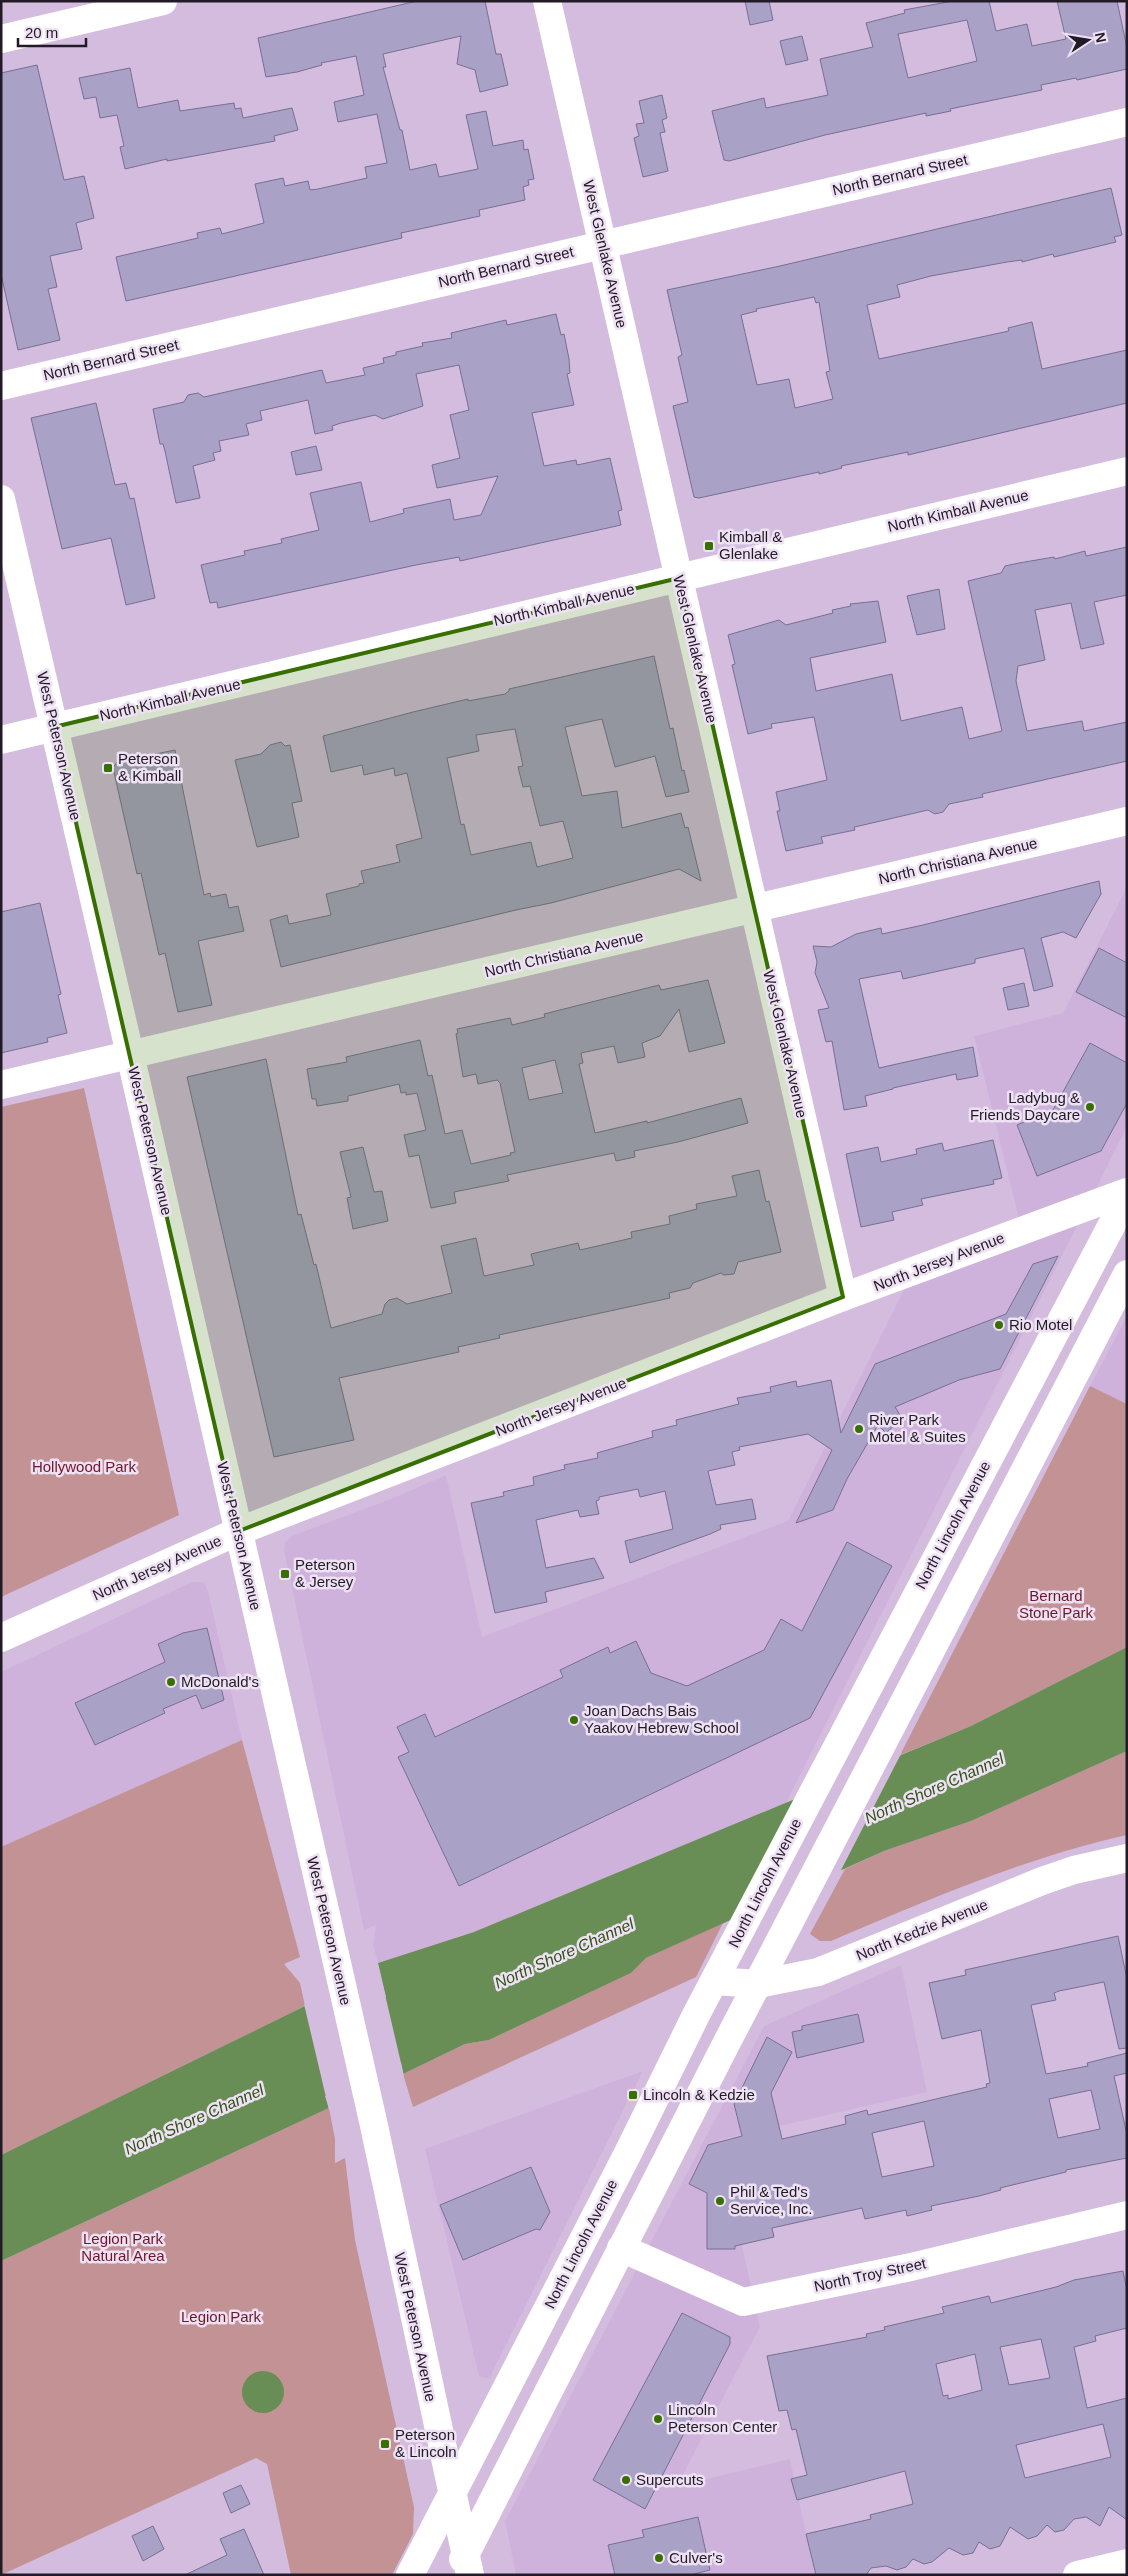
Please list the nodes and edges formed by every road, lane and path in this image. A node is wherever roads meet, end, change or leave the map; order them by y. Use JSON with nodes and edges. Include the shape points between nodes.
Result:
{"nodes":[{"id":1,"x":163,"y":1,"type":"edge"},
{"id":2,"x":546,"y":1,"type":"edge"},
{"id":3,"x":1,"y":39,"type":"edge"},
{"id":4,"x":1127,"y":122,"type":"edge"},
{"id":5,"x":602,"y":245,"type":"junction"},
{"id":6,"x":1,"y":386,"type":"edge"},
{"id":7,"x":1127,"y":471,"type":"edge"},
{"id":8,"x":1,"y":499,"type":"edge"},
{"id":9,"x":678,"y":578,"type":"junction"},
{"id":10,"x":54,"y":727,"type":"junction"},
{"id":11,"x":1,"y":740,"type":"edge"},
{"id":12,"x":1127,"y":822,"type":"edge"},
{"id":13,"x":755,"y":909,"type":"junction"},
{"id":14,"x":130,"y":1054,"type":"junction"},
{"id":15,"x":1,"y":1085,"type":"edge"},
{"id":16,"x":1127,"y":1194,"type":"edge"},
{"id":17,"x":1127,"y":1274,"type":"edge"},
{"id":18,"x":843,"y":1297,"type":"junction"},
{"id":19,"x":238,"y":1531,"type":"junction"},
{"id":20,"x":1,"y":1638,"type":"edge"},
{"id":21,"x":1127,"y":1858,"type":"edge"},
{"id":22,"x":714,"y":1981,"type":"junction"},
{"id":23,"x":758,"y":1984,"type":"junction"},
{"id":24,"x":1127,"y":2215,"type":"edge"},
{"id":25,"x":621,"y":2248,"type":"junction"},
{"id":26,"x":452,"y":2491,"type":"junction"},
{"id":27,"x":1127,"y":2563,"type":"edge"},
{"id":28,"x":464,"y":2568,"type":"edge"},
{"id":29,"x":410,"y":2575,"type":"edge"},
{"id":30,"x":1077,"y":2575,"type":"edge"}],
"edges":[{"from":1,"to":3,"type":"main road"},
{"from":2,"to":5,"type":"main road","name":"West Glenlake Avenue"},
{"from":4,"to":5,"type":"main road","name":"North Bernard Street"},
{"from":5,"to":6,"type":"main road","name":"North Bernard Street"},
{"from":5,"to":9,"type":"main road","name":"West Glenlake Avenue"},
{"from":7,"to":9,"type":"main road","name":"North Kimball Avenue"},
{"from":8,"to":10,"type":"main road","name":"West Peterson Avenue"},
{"from":9,"to":10,"type":"main road","name":"North Kimball Avenue"},
{"from":9,"to":13,"type":"main road","name":"West Glenlake Avenue"},
{"from":10,"to":11,"type":"main road","name":"North Kimball Avenue"},
{"from":10,"to":14,"type":"main road","name":"West Peterson Avenue"},
{"from":12,"to":13,"type":"main road","name":"North Christiana Avenue"},
{"from":13,"to":14,"type":"main road","name":"North Christiana Avenue"},
{"from":13,"to":18,"type":"main road","name":"West Glenlake Avenue"},
{"from":14,"to":15,"type":"main road","name":"North Christiana Avenue"},
{"from":14,"to":19,"type":"main road","name":"West Peterson Avenue"},
{"from":16,"to":18,"type":"main road","name":"North Jersey Avenue"},
{"from":16,"to":22,"type":"main road","name":"North Lincoln Avenue"},
{"from":17,"to":23,"type":"main road"},
{"from":18,"to":19,"type":"main road","name":"North Jersey Avenue"},
{"from":19,"to":20,"type":"main road","name":"North Jersey Avenue"},
{"from":19,"to":26,"type":"main road","name":"West Peterson Avenue","via":[[373,2121]]},
{"from":21,"to":23,"type":"main road","name":"North Kedzie Avenue","via":[[1074,1870],[818,1972]]},
{"from":22,"to":23,"type":"main road","name":"North Kedzie Avenue"},
{"from":22,"to":26,"type":"main road","name":"North Lincoln Avenue","via":[[624,2162]]},
{"from":23,"to":25,"type":"main road"},
{"from":24,"to":25,"type":"main road","name":"North Troy Street","via":[[920,2265],[743,2302]]},
{"from":25,"to":28,"type":"main road"},
{"from":26,"to":28,"type":"main road","name":"West Peterson Avenue"},
{"from":26,"to":29,"type":"main road","name":"North Lincoln Avenue"},
{"from":27,"to":30,"type":"main road"}]}
